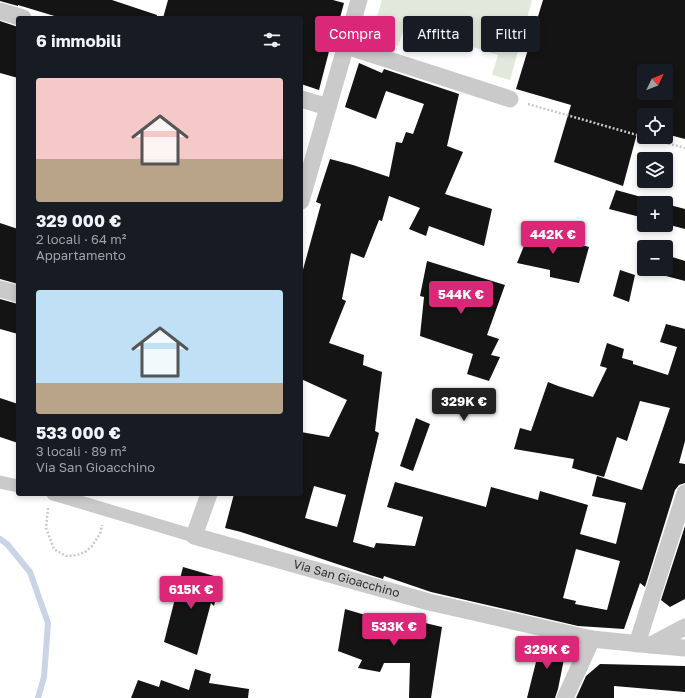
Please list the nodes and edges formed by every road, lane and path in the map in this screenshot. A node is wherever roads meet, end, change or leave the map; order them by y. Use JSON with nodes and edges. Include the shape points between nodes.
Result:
{"nodes":[{"id":1,"x":359,"y":0,"type":"edge"},
{"id":2,"x":0,"y":11,"type":"edge"},
{"id":3,"x":16,"y":16,"type":"edge"},
{"id":4,"x":354,"y":16,"type":"edge"},
{"id":5,"x":344,"y":52,"type":"edge"},
{"id":6,"x":365,"y":52,"type":"edge"},
{"id":7,"x":510,"y":99,"type":"joint"},
{"id":8,"x":303,"y":100,"type":"edge"},
{"id":9,"x":328,"y":107,"type":"junction"},
{"id":10,"x":637,"y":135,"type":"edge"},
{"id":11,"x":670,"y":144,"type":"edge"},
{"id":12,"x":685,"y":148,"type":"edge"},
{"id":13,"x":303,"y":194,"type":"edge"},
{"id":14,"x":0,"y":289,"type":"edge"},
{"id":15,"x":16,"y":293,"type":"edge"},
{"id":16,"x":0,"y":482,"type":"edge"},
{"id":17,"x":16,"y":486,"type":"edge"},
{"id":18,"x":685,"y":493,"type":"edge"},
{"id":19,"x":59,"y":496,"type":"edge"},
{"id":20,"x":208,"y":496,"type":"edge"},
{"id":21,"x":48,"y":508,"type":"dead end"},
{"id":22,"x":104,"y":510,"type":"junction"},
{"id":23,"x":194,"y":536,"type":"junction"},
{"id":24,"x":685,"y":627,"type":"edge"},
{"id":25,"x":592,"y":639,"type":"junction"},
{"id":26,"x":644,"y":644,"type":"junction"},
{"id":27,"x":685,"y":648,"type":"edge"},
{"id":28,"x":565,"y":698,"type":"edge"}],
"edges":[{"from":1,"to":4,"type":"street"},
{"from":2,"to":3,"type":"street"},
{"from":5,"to":9,"type":"street"},
{"from":6,"to":7,"type":"street"},
{"from":7,"to":10,"type":"path"},
{"from":8,"to":9,"type":"street"},
{"from":9,"to":13,"type":"street"},
{"from":11,"to":12,"type":"path"},
{"from":14,"to":15,"type":"street"},
{"from":16,"to":17,"type":"street"},
{"from":18,"to":26,"type":"street"},
{"from":19,"to":22,"type":"street"},
{"from":20,"to":23,"type":"street"},
{"from":21,"to":22,"type":"path","via":[[46,528],[54,549],[66,556],[85,552],[92,546],[100,534]]},
{"from":22,"to":23,"type":"street"},
{"from":23,"to":25,"type":"street","name":"Via San Gioacchino","via":[[429,602]]},
{"from":24,"to":26,"type":"street"},
{"from":25,"to":26,"type":"street","name":"Via San Gioacchino"},
{"from":25,"to":28,"type":"street"},
{"from":26,"to":27,"type":"street","name":"Via San Gioacchino"}]}
